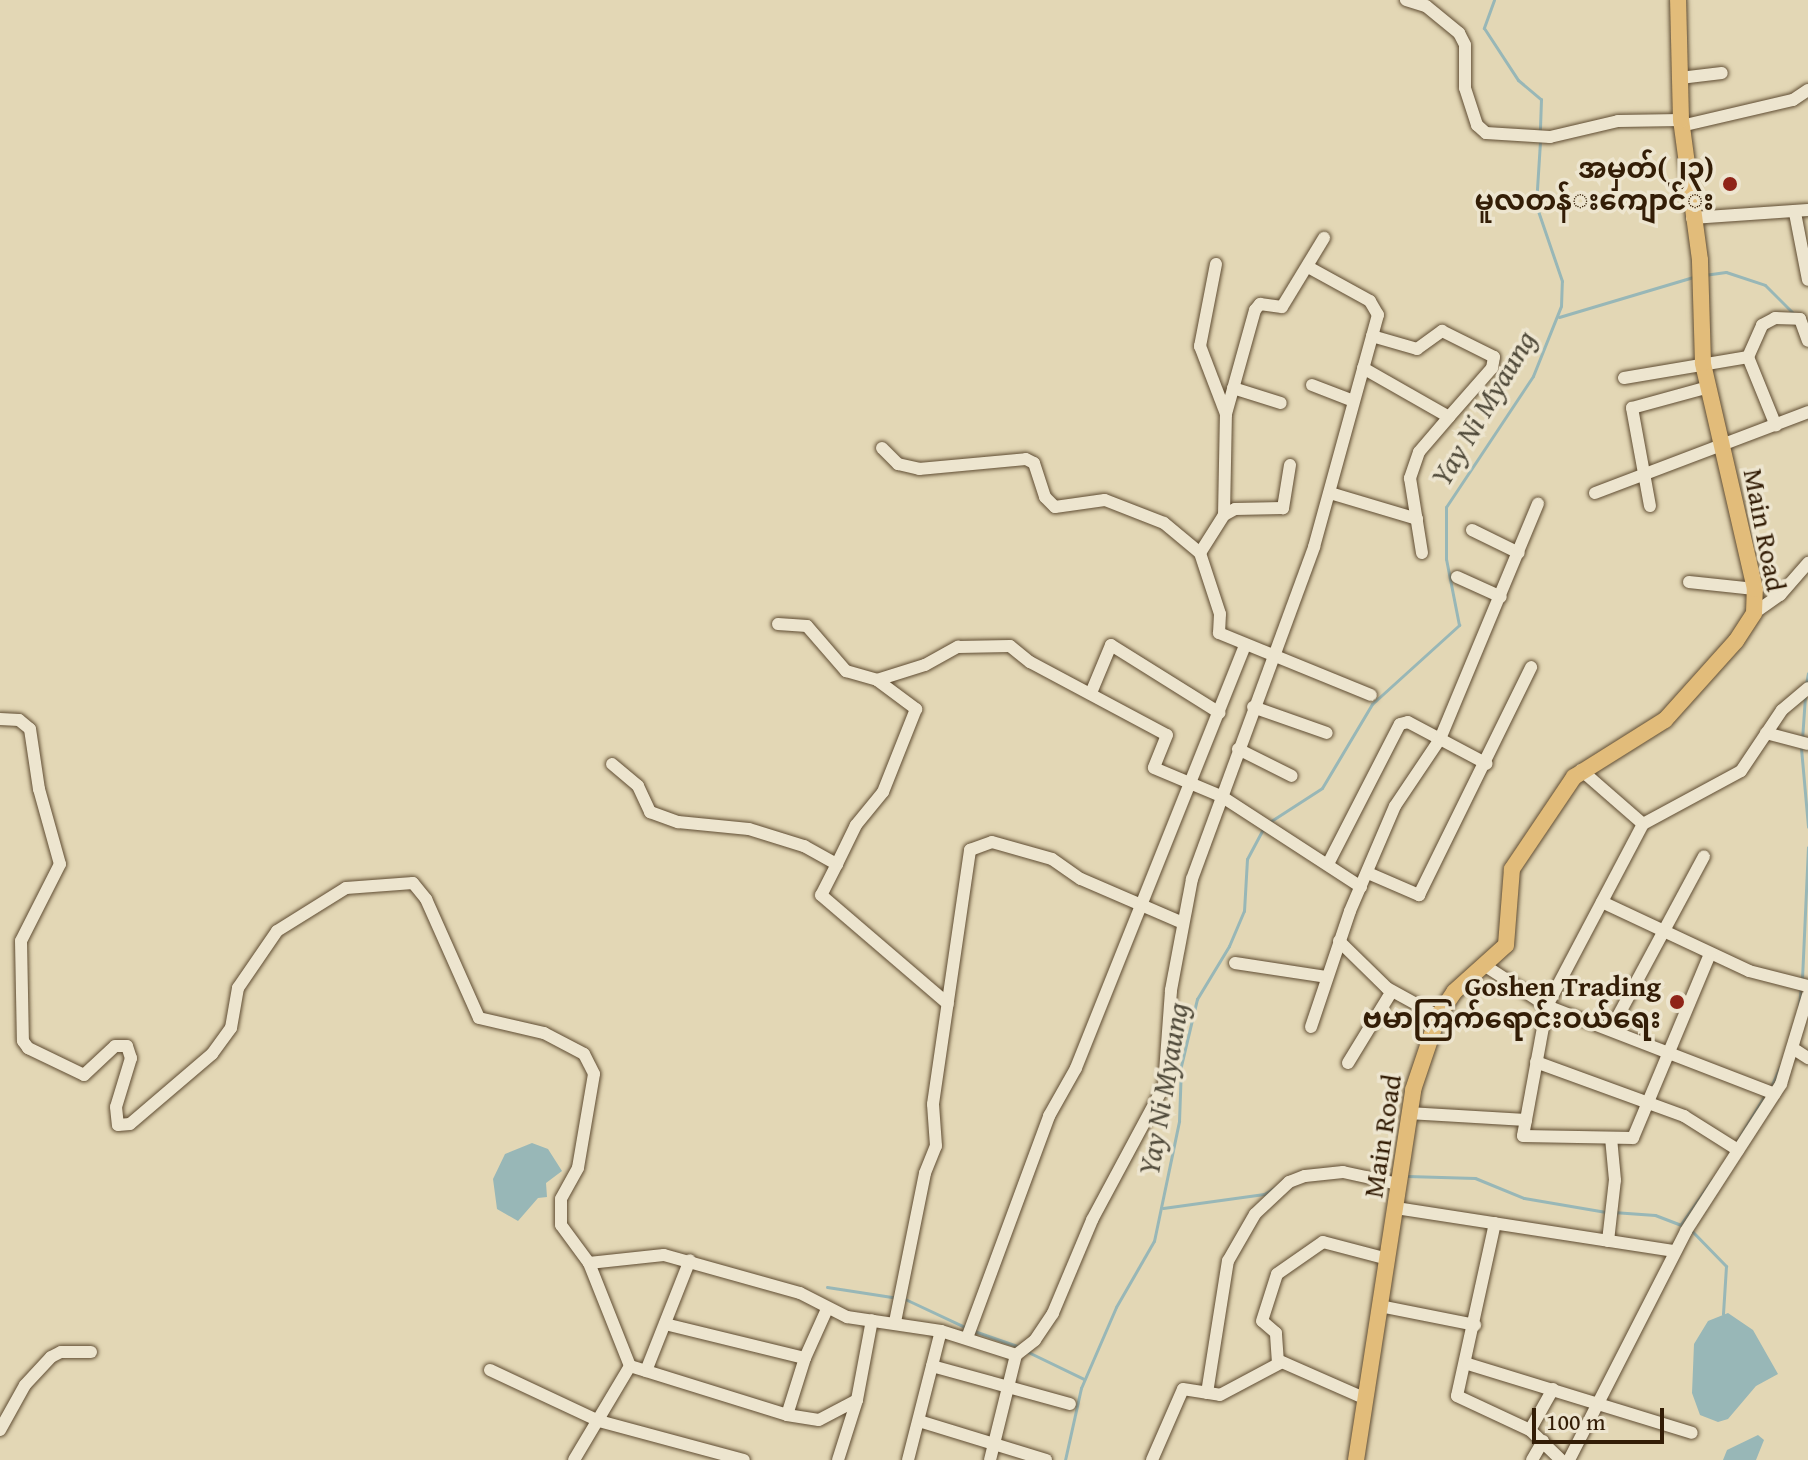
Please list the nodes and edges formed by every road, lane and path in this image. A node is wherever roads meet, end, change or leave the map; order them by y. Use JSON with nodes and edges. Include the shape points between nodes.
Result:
{"nodes":[{"id":1,"x":1406,"y":0,"type":"edge"},
{"id":2,"x":1678,"y":0,"type":"edge"},
{"id":3,"x":1722,"y":73,"type":"dead end"},
{"id":4,"x":1680,"y":78,"type":"junction"},
{"id":5,"x":1808,"y":90,"type":"edge"},
{"id":6,"x":1681,"y":123,"type":"junction"},
{"id":7,"x":1801,"y":211,"type":"edge"},
{"id":8,"x":1692,"y":218,"type":"junction"},
{"id":9,"x":1324,"y":238,"type":"dead end"},
{"id":10,"x":1216,"y":264,"type":"dead end"},
{"id":11,"x":1310,"y":268,"type":"junction"},
{"id":12,"x":1808,"y":280,"type":"edge"},
{"id":13,"x":1372,"y":336,"type":"junction"},
{"id":14,"x":1808,"y":341,"type":"edge"},
{"id":15,"x":1748,"y":357,"type":"junction"},
{"id":16,"x":1703,"y":363,"type":"junction"},
{"id":17,"x":1363,"y":368,"type":"junction"},
{"id":18,"x":1624,"y":378,"type":"dead end"},
{"id":19,"x":1312,"y":385,"type":"dead end"},
{"id":20,"x":1709,"y":387,"type":"junction"},
{"id":21,"x":1233,"y":388,"type":"junction"},
{"id":22,"x":1351,"y":400,"type":"junction"},
{"id":23,"x":1281,"y":403,"type":"dead end"},
{"id":24,"x":1808,"y":412,"type":"edge"},
{"id":25,"x":1226,"y":414,"type":"junction"},
{"id":26,"x":1449,"y":417,"type":"junction"},
{"id":27,"x":1776,"y":426,"type":"junction"},
{"id":28,"x":1721,"y":447,"type":"junction"},
{"id":29,"x":882,"y":448,"type":"dead end"},
{"id":30,"x":1290,"y":465,"type":"dead end"},
{"id":31,"x":1642,"y":477,"type":"junction"},
{"id":32,"x":1330,"y":493,"type":"junction"},
{"id":33,"x":1595,"y":493,"type":"dead end"},
{"id":34,"x":1538,"y":504,"type":"dead end"},
{"id":35,"x":1650,"y":506,"type":"dead end"},
{"id":36,"x":1224,"y":515,"type":"junction"},
{"id":37,"x":1417,"y":519,"type":"junction"},
{"id":38,"x":1472,"y":530,"type":"dead end"},
{"id":39,"x":1200,"y":553,"type":"junction"},
{"id":40,"x":1422,"y":553,"type":"dead end"},
{"id":41,"x":1519,"y":553,"type":"junction"},
{"id":42,"x":1808,"y":563,"type":"edge"},
{"id":43,"x":1457,"y":577,"type":"dead end"},
{"id":44,"x":1689,"y":582,"type":"dead end"},
{"id":45,"x":1755,"y":589,"type":"junction"},
{"id":46,"x":1501,"y":597,"type":"junction"},
{"id":47,"x":1754,"y":613,"type":"junction"},
{"id":48,"x":778,"y":624,"type":"dead end"},
{"id":49,"x":1245,"y":645,"type":"junction"},
{"id":50,"x":1271,"y":657,"type":"junction"},
{"id":51,"x":1531,"y":667,"type":"dead end"},
{"id":52,"x":877,"y":680,"type":"junction"},
{"id":53,"x":1806,"y":689,"type":"edge"},
{"id":54,"x":1091,"y":693,"type":"junction"},
{"id":55,"x":1371,"y":695,"type":"dead end"},
{"id":56,"x":1253,"y":707,"type":"junction"},
{"id":57,"x":1220,"y":713,"type":"junction"},
{"id":58,"x":0,"y":719,"type":"edge"},
{"id":59,"x":1327,"y":733,"type":"dead end"},
{"id":60,"x":1766,"y":733,"type":"junction"},
{"id":61,"x":1440,"y":739,"type":"junction"},
{"id":62,"x":1804,"y":744,"type":"edge"},
{"id":63,"x":1238,"y":749,"type":"junction"},
{"id":64,"x":612,"y":764,"type":"dead end"},
{"id":65,"x":1487,"y":764,"type":"junction"},
{"id":66,"x":1581,"y":770,"type":"junction"},
{"id":67,"x":1292,"y":776,"type":"dead end"},
{"id":68,"x":1193,"y":785,"type":"junction"},
{"id":69,"x":1221,"y":796,"type":"junction"},
{"id":70,"x":1643,"y":824,"type":"junction"},
{"id":71,"x":1704,"y":856,"type":"dead end"},
{"id":72,"x":837,"y":864,"type":"junction"},
{"id":73,"x":1328,"y":864,"type":"junction"},
{"id":74,"x":1368,"y":873,"type":"junction"},
{"id":75,"x":1361,"y":887,"type":"junction"},
{"id":76,"x":1602,"y":902,"type":"junction"},
{"id":77,"x":1137,"y":906,"type":"junction"},
{"id":78,"x":1183,"y":923,"type":"junction"},
{"id":79,"x":1662,"y":931,"type":"junction"},
{"id":80,"x":1339,"y":941,"type":"junction"},
{"id":81,"x":1710,"y":954,"type":"junction"},
{"id":82,"x":1235,"y":963,"type":"dead end"},
{"id":83,"x":1487,"y":967,"type":"junction"},
{"id":84,"x":1326,"y":977,"type":"junction"},
{"id":85,"x":1805,"y":988,"type":"edge"},
{"id":86,"x":1392,"y":991,"type":"junction"},
{"id":87,"x":948,"y":1004,"type":"junction"},
{"id":88,"x":1547,"y":1006,"type":"junction"},
{"id":89,"x":1438,"y":1016,"type":"junction"},
{"id":90,"x":1311,"y":1027,"type":"dead end"},
{"id":91,"x":1611,"y":1029,"type":"junction"},
{"id":92,"x":1794,"y":1049,"type":"junction"},
{"id":93,"x":1669,"y":1052,"type":"junction"},
{"id":94,"x":1808,"y":1058,"type":"edge"},
{"id":95,"x":1536,"y":1062,"type":"junction"},
{"id":96,"x":1348,"y":1063,"type":"dead end"},
{"id":97,"x":1769,"y":1093,"type":"junction"},
{"id":98,"x":1648,"y":1102,"type":"junction"},
{"id":99,"x":1408,"y":1113,"type":"junction"},
{"id":100,"x":1526,"y":1120,"type":"junction"},
{"id":101,"x":1611,"y":1138,"type":"junction"},
{"id":102,"x":1734,"y":1148,"type":"junction"},
{"id":103,"x":1398,"y":1184,"type":"junction"},
{"id":104,"x":1396,"y":1208,"type":"junction"},
{"id":105,"x":1495,"y":1223,"type":"junction"},
{"id":106,"x":1608,"y":1241,"type":"junction"},
{"id":107,"x":1675,"y":1251,"type":"junction"},
{"id":108,"x":1388,"y":1259,"type":"junction"},
{"id":109,"x":690,"y":1260,"type":"junction"},
{"id":110,"x":589,"y":1263,"type":"junction"},
{"id":111,"x":1380,"y":1306,"type":"junction"},
{"id":112,"x":827,"y":1309,"type":"junction"},
{"id":113,"x":872,"y":1320,"type":"junction"},
{"id":114,"x":895,"y":1322,"type":"junction"},
{"id":115,"x":665,"y":1324,"type":"junction"},
{"id":116,"x":1475,"y":1325,"type":"junction"},
{"id":117,"x":941,"y":1331,"type":"junction"},
{"id":118,"x":967,"y":1338,"type":"junction"},
{"id":119,"x":91,"y":1352,"type":"dead end"},
{"id":120,"x":1016,"y":1355,"type":"junction"},
{"id":121,"x":805,"y":1358,"type":"junction"},
{"id":122,"x":1278,"y":1363,"type":"junction"},
{"id":123,"x":1468,"y":1364,"type":"junction"},
{"id":124,"x":630,"y":1366,"type":"junction"},
{"id":125,"x":932,"y":1366,"type":"junction"},
{"id":126,"x":490,"y":1370,"type":"dead end"},
{"id":127,"x":646,"y":1371,"type":"junction"},
{"id":128,"x":1006,"y":1386,"type":"junction"},
{"id":129,"x":1553,"y":1389,"type":"junction"},
{"id":130,"x":1207,"y":1393,"type":"junction"},
{"id":131,"x":1364,"y":1398,"type":"junction"},
{"id":132,"x":857,"y":1400,"type":"junction"},
{"id":133,"x":1602,"y":1403,"type":"junction"},
{"id":134,"x":1070,"y":1404,"type":"dead end"},
{"id":135,"x":787,"y":1415,"type":"junction"},
{"id":136,"x":599,"y":1421,"type":"junction"},
{"id":137,"x":919,"y":1421,"type":"junction"},
{"id":138,"x":0,"y":1430,"type":"edge"},
{"id":139,"x":1530,"y":1430,"type":"junction"},
{"id":140,"x":1692,"y":1433,"type":"dead end"},
{"id":141,"x":1543,"y":1441,"type":"junction"},
{"id":142,"x":994,"y":1445,"type":"junction"},
{"id":143,"x":574,"y":1460,"type":"edge"},
{"id":144,"x":744,"y":1460,"type":"edge"},
{"id":145,"x":838,"y":1460,"type":"edge"},
{"id":146,"x":908,"y":1460,"type":"edge"},
{"id":147,"x":990,"y":1460,"type":"edge"},
{"id":148,"x":1046,"y":1460,"type":"edge"},
{"id":149,"x":1152,"y":1460,"type":"edge"},
{"id":150,"x":1356,"y":1460,"type":"edge"},
{"id":151,"x":1532,"y":1460,"type":"edge"},
{"id":152,"x":1561,"y":1460,"type":"edge"},
{"id":153,"x":1569,"y":1460,"type":"edge"}],
"edges":[{"from":1,"to":6,"type":"street","via":[[1426,6],[1459,33],[1465,45],[1465,88],[1477,125],[1486,133],[1531,138],[1618,121]]},
{"from":2,"to":4,"type":"main road","name":"Main Road"},
{"from":3,"to":4,"type":"street"},
{"from":4,"to":6,"type":"main road","name":"Main Road"},
{"from":5,"to":6,"type":"street","via":[[1793,100]]},
{"from":6,"to":8,"type":"main road","name":"Main Road"},
{"from":7,"to":8,"type":"street"},
{"from":7,"to":12,"type":"street"},
{"from":8,"to":16,"type":"main road","name":"Main Road","via":[[1700,260]]},
{"from":9,"to":11,"type":"street"},
{"from":10,"to":25,"type":"street","via":[[1200,346]]},
{"from":11,"to":13,"type":"street","via":[[1375,305]]},
{"from":11,"to":21,"type":"street","via":[[1282,307],[1257,306]]},
{"from":13,"to":17,"type":"street"},
{"from":13,"to":26,"type":"street","via":[[1417,349],[1442,331],[1494,357],[1492,368]]},
{"from":14,"to":15,"type":"street","via":[[1800,319],[1775,318],[1762,325]]},
{"from":15,"to":16,"type":"street"},
{"from":15,"to":27,"type":"street"},
{"from":16,"to":18,"type":"street"},
{"from":16,"to":20,"type":"main road","name":"Main Road"},
{"from":17,"to":22,"type":"street"},
{"from":17,"to":26,"type":"street"},
{"from":19,"to":22,"type":"street"},
{"from":20,"to":28,"type":"main road","name":"Main Road"},
{"from":20,"to":31,"type":"street","via":[[1632,408]]},
{"from":21,"to":23,"type":"street"},
{"from":21,"to":25,"type":"street"},
{"from":22,"to":32,"type":"street"},
{"from":24,"to":27,"type":"street"},
{"from":25,"to":36,"type":"street"},
{"from":26,"to":37,"type":"street","via":[[1419,452],[1410,478]]},
{"from":27,"to":28,"type":"street"},
{"from":28,"to":31,"type":"street"},
{"from":28,"to":45,"type":"main road","name":"Main Road"},
{"from":29,"to":39,"type":"street","via":[[898,464],[919,469],[1026,459],[1034,463],[1045,497],[1055,507],[1105,500],[1164,523]]},
{"from":30,"to":36,"type":"street","via":[[1283,508],[1241,508]]},
{"from":31,"to":33,"type":"street"},
{"from":31,"to":35,"type":"street"},
{"from":32,"to":37,"type":"street"},
{"from":32,"to":50,"type":"street"},
{"from":34,"to":41,"type":"street"},
{"from":36,"to":39,"type":"street"},
{"from":37,"to":40,"type":"street"},
{"from":38,"to":41,"type":"street"},
{"from":39,"to":49,"type":"street","via":[[1220,614],[1219,633]]},
{"from":41,"to":46,"type":"street"},
{"from":42,"to":47,"type":"street","via":[[1780,595]]},
{"from":43,"to":46,"type":"street"},
{"from":44,"to":45,"type":"street"},
{"from":45,"to":47,"type":"main road","name":"Main Road"},
{"from":46,"to":61,"type":"street"},
{"from":47,"to":66,"type":"main road","name":"Main Road","via":[[1673,713]]},
{"from":48,"to":52,"type":"street","via":[[807,626],[846,671]]},
{"from":49,"to":50,"type":"street"},
{"from":49,"to":57,"type":"street"},
{"from":50,"to":55,"type":"street"},
{"from":50,"to":56,"type":"street"},
{"from":51,"to":65,"type":"street"},
{"from":52,"to":54,"type":"street","via":[[925,665],[958,647],[1010,646]]},
{"from":52,"to":72,"type":"street","via":[[916,709],[883,792],[856,825]]},
{"from":53,"to":60,"type":"street"},
{"from":54,"to":57,"type":"street","via":[[1111,645]]},
{"from":54,"to":68,"type":"street","via":[[1167,735],[1154,768]]},
{"from":56,"to":59,"type":"street"},
{"from":56,"to":63,"type":"street"},
{"from":57,"to":68,"type":"street"},
{"from":58,"to":110,"type":"street","via":[[23,721],[30,729],[39,789],[60,864],[21,941],[23,1041],[28,1048],[84,1075],[115,1046],[127,1046],[131,1058],[114,1116],[125,1126],[212,1054],[231,1028],[238,988],[277,931],[346,888],[413,883],[479,1018],[569,1043],[591,1064],[594,1074],[578,1168],[559,1211],[566,1238]]},
{"from":60,"to":62,"type":"street"},
{"from":60,"to":70,"type":"street","via":[[1741,771]]},
{"from":61,"to":65,"type":"street"},
{"from":61,"to":73,"type":"street","via":[[1408,722],[1393,731]]},
{"from":61,"to":74,"type":"street","via":[[1395,806]]},
{"from":63,"to":67,"type":"street"},
{"from":63,"to":69,"type":"street"},
{"from":64,"to":72,"type":"street","via":[[638,786],[650,812],[678,822],[749,829],[804,846]]},
{"from":65,"to":74,"type":"street","via":[[1419,895]]},
{"from":66,"to":70,"type":"street"},
{"from":66,"to":83,"type":"main road","name":"Main Road","via":[[1512,869],[1507,891],[1510,933]]},
{"from":68,"to":69,"type":"street"},
{"from":68,"to":77,"type":"street"},
{"from":69,"to":73,"type":"street"},
{"from":69,"to":78,"type":"street"},
{"from":70,"to":76,"type":"street"},
{"from":71,"to":79,"type":"street"},
{"from":72,"to":87,"type":"street","via":[[821,895]]},
{"from":73,"to":75,"type":"street"},
{"from":74,"to":75,"type":"street"},
{"from":75,"to":80,"type":"street"},
{"from":76,"to":79,"type":"street"},
{"from":76,"to":88,"type":"street"},
{"from":77,"to":78,"type":"street"},
{"from":77,"to":87,"type":"street","via":[[1052,859],[1009,844],[976,846],[970,850],[959,906]]},
{"from":77,"to":118,"type":"street","via":[[1076,1068],[1049,1116]]},
{"from":78,"to":120,"type":"street","via":[[1171,990],[1164,1086],[1092,1220],[1053,1313],[1029,1348]]},
{"from":79,"to":81,"type":"street"},
{"from":79,"to":91,"type":"street"},
{"from":80,"to":84,"type":"street"},
{"from":80,"to":86,"type":"street"},
{"from":81,"to":85,"type":"street"},
{"from":81,"to":93,"type":"street"},
{"from":82,"to":84,"type":"street"},
{"from":83,"to":88,"type":"street"},
{"from":83,"to":89,"type":"main road","name":"Main Road","via":[[1454,992]]},
{"from":84,"to":90,"type":"street"},
{"from":85,"to":92,"type":"street"},
{"from":86,"to":89,"type":"street"},
{"from":86,"to":96,"type":"street"},
{"from":87,"to":114,"type":"street","via":[[933,1104],[936,1146],[925,1173]]},
{"from":88,"to":91,"type":"street"},
{"from":88,"to":95,"type":"street"},
{"from":89,"to":99,"type":"main road","name":"Main Road"},
{"from":91,"to":93,"type":"street"},
{"from":92,"to":94,"type":"street"},
{"from":92,"to":97,"type":"street"},
{"from":93,"to":97,"type":"street"},
{"from":93,"to":98,"type":"street"},
{"from":95,"to":98,"type":"street"},
{"from":95,"to":100,"type":"street"},
{"from":97,"to":102,"type":"street"},
{"from":98,"to":101,"type":"street","via":[[1633,1138]]},
{"from":98,"to":102,"type":"street","via":[[1693,1121]]},
{"from":99,"to":100,"type":"street"},
{"from":99,"to":103,"type":"main road","name":"Main Road"},
{"from":100,"to":101,"type":"street","via":[[1523,1136]]},
{"from":101,"to":106,"type":"street","via":[[1613,1212]]},
{"from":102,"to":107,"type":"street"},
{"from":103,"to":104,"type":"main road","name":"Main Road"},
{"from":103,"to":130,"type":"street","via":[[1343,1172],[1305,1176],[1289,1182],[1255,1214],[1228,1261]]},
{"from":104,"to":105,"type":"street"},
{"from":104,"to":108,"type":"main road","name":"Main Road"},
{"from":105,"to":106,"type":"street"},
{"from":105,"to":116,"type":"street"},
{"from":106,"to":107,"type":"street"},
{"from":107,"to":133,"type":"street"},
{"from":108,"to":111,"type":"main road","name":"Main Road"},
{"from":108,"to":122,"type":"street","via":[[1323,1242],[1277,1274],[1262,1321],[1276,1333]]},
{"from":109,"to":110,"type":"street","via":[[649,1255]]},
{"from":109,"to":112,"type":"street","via":[[800,1293]]},
{"from":109,"to":115,"type":"street"},
{"from":110,"to":124,"type":"street"},
{"from":111,"to":116,"type":"street"},
{"from":111,"to":131,"type":"main road","name":"Main Road"},
{"from":112,"to":113,"type":"street"},
{"from":112,"to":121,"type":"street"},
{"from":113,"to":114,"type":"street"},
{"from":113,"to":132,"type":"street"},
{"from":114,"to":117,"type":"street"},
{"from":115,"to":121,"type":"street"},
{"from":115,"to":127,"type":"street"},
{"from":116,"to":123,"type":"street"},
{"from":117,"to":118,"type":"street"},
{"from":117,"to":125,"type":"street"},
{"from":118,"to":120,"type":"street"},
{"from":119,"to":138,"type":"street","via":[[51,1357],[25,1385]]},
{"from":120,"to":128,"type":"street"},
{"from":121,"to":135,"type":"street"},
{"from":122,"to":130,"type":"street","via":[[1234,1392]]},
{"from":122,"to":131,"type":"street"},
{"from":123,"to":129,"type":"street"},
{"from":123,"to":139,"type":"street","via":[[1457,1396]]},
{"from":124,"to":127,"type":"street"},
{"from":124,"to":136,"type":"street"},
{"from":125,"to":128,"type":"street"},
{"from":125,"to":137,"type":"street"},
{"from":126,"to":136,"type":"street"},
{"from":127,"to":135,"type":"street"},
{"from":128,"to":134,"type":"street"},
{"from":128,"to":142,"type":"street"},
{"from":129,"to":133,"type":"street"},
{"from":129,"to":139,"type":"street"},
{"from":130,"to":149,"type":"street","via":[[1183,1389]]},
{"from":131,"to":150,"type":"main road","name":"Main Road"},
{"from":132,"to":135,"type":"street","via":[[819,1420]]},
{"from":132,"to":145,"type":"street"},
{"from":133,"to":140,"type":"street"},
{"from":133,"to":153,"type":"street","via":[[1588,1419]]},
{"from":136,"to":143,"type":"street"},
{"from":136,"to":144,"type":"street"},
{"from":137,"to":142,"type":"street"},
{"from":137,"to":146,"type":"street"},
{"from":139,"to":141,"type":"street"},
{"from":141,"to":151,"type":"street"},
{"from":141,"to":152,"type":"street"},
{"from":142,"to":147,"type":"street"},
{"from":142,"to":148,"type":"street"}]}
